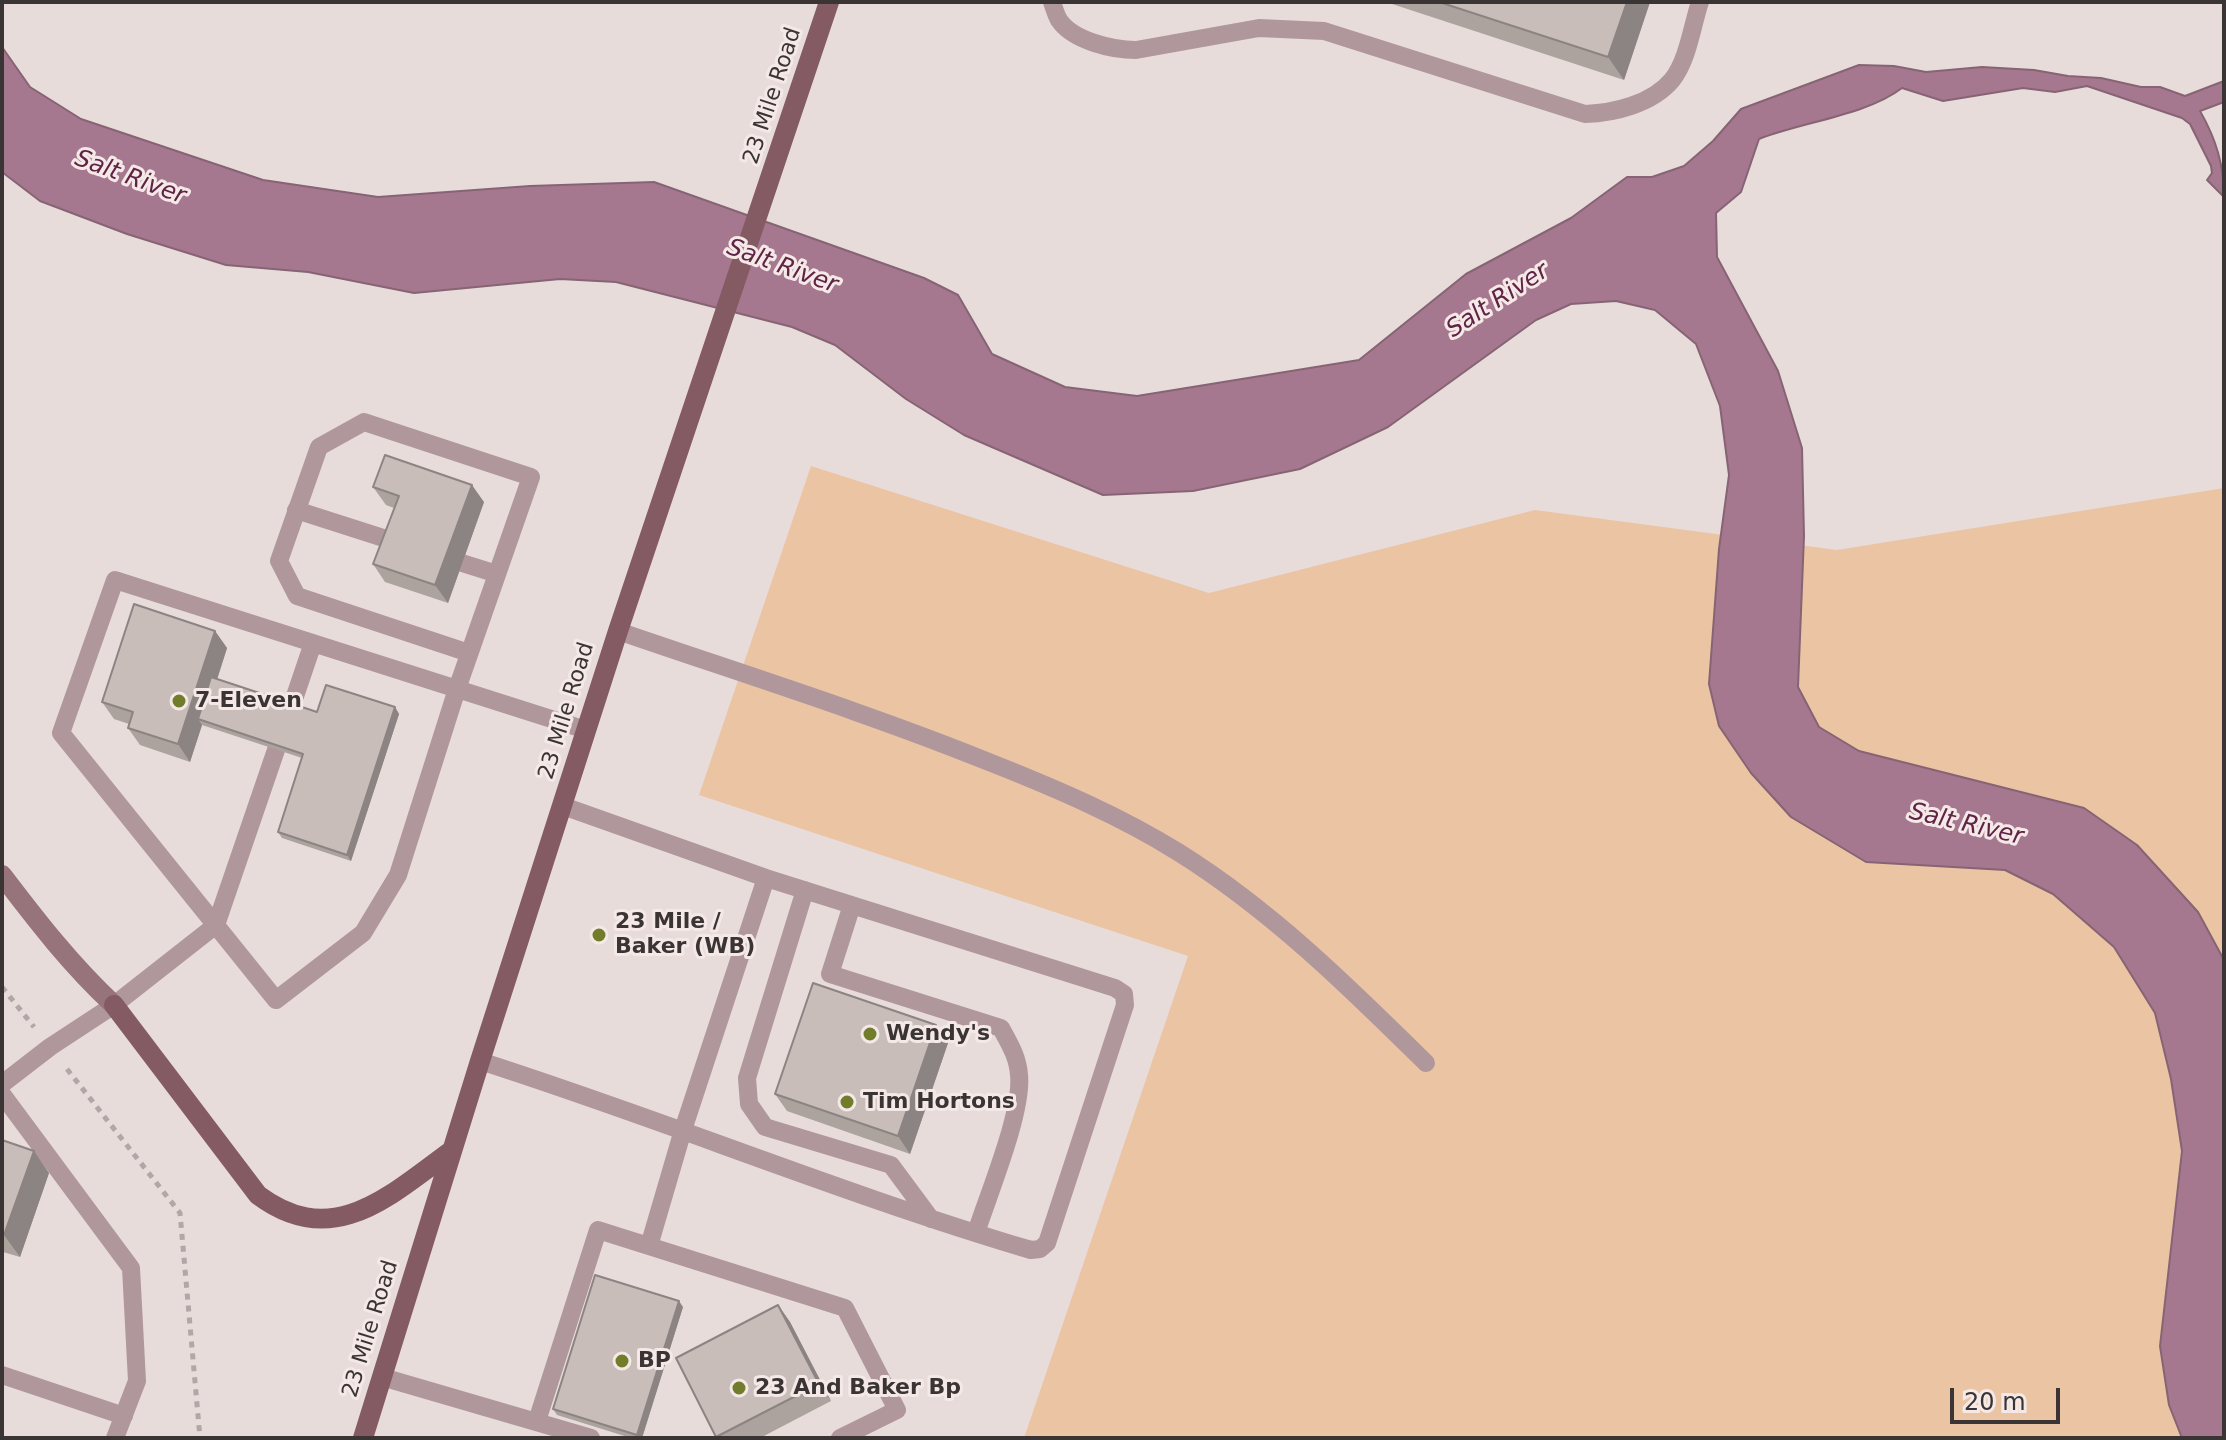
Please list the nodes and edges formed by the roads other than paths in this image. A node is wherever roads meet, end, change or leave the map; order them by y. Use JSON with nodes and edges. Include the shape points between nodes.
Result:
{"nodes":[{"id":1,"x":829,"y":2,"type":"edge"},
{"id":2,"x":1052,"y":2,"type":"edge"},
{"id":3,"x":1700,"y":2,"type":"edge"},
{"id":4,"x":296,"y":510,"type":"junction"},
{"id":5,"x":399,"y":543,"type":"edge"},
{"id":6,"x":462,"y":563,"type":"dead end"},
{"id":7,"x":497,"y":574,"type":"junction"},
{"id":8,"x":618,"y":631,"type":"junction"},
{"id":9,"x":313,"y":643,"type":"junction"},
{"id":10,"x":469,"y":653,"type":"junction"},
{"id":11,"x":457,"y":689,"type":"junction"},
{"id":12,"x":291,"y":708,"type":"edge"},
{"id":13,"x":586,"y":730,"type":"junction"},
{"id":14,"x":276,"y":750,"type":"edge"},
{"id":15,"x":563,"y":806,"type":"junction"},
{"id":16,"x":2,"y":875,"type":"edge"},
{"id":17,"x":766,"y":878,"type":"junction"},
{"id":18,"x":805,"y":890,"type":"junction"},
{"id":19,"x":852,"y":905,"type":"junction"},
{"id":20,"x":216,"y":925,"type":"junction"},
{"id":21,"x":114,"y":1005,"type":"junction"},
{"id":22,"x":480,"y":1061,"type":"junction"},
{"id":23,"x":1426,"y":1063,"type":"dead end"},
{"id":24,"x":2,"y":1084,"type":"edge"},
{"id":25,"x":2,"y":1094,"type":"edge"},
{"id":26,"x":683,"y":1130,"type":"junction"},
{"id":27,"x":451,"y":1151,"type":"junction"},
{"id":28,"x":931,"y":1219,"type":"junction"},
{"id":29,"x":976,"y":1233,"type":"junction"},
{"id":30,"x":649,"y":1246,"type":"junction"},
{"id":31,"x":2,"y":1375,"type":"edge"},
{"id":32,"x":382,"y":1377,"type":"junction"},
{"id":33,"x":124,"y":1416,"type":"junction"},
{"id":34,"x":537,"y":1421,"type":"junction"},
{"id":35,"x":115,"y":1438,"type":"edge"},
{"id":36,"x":363,"y":1438,"type":"edge"},
{"id":37,"x":591,"y":1438,"type":"edge"},
{"id":38,"x":840,"y":1438,"type":"edge"}],
"edges":[{"from":1,"to":8,"type":"main road","name":"23 Mile Road"},
{"from":2,"to":3,"type":"lane","via":[[1060,22],[1098,45],[1120,50],[1259,28],[1324,31],[1585,114],[1608,114],[1654,94],[1671,80]]},
{"from":4,"to":5,"type":"lane"},
{"from":4,"to":7,"type":"lane","via":[[319,447],[364,422],[531,477]]},
{"from":4,"to":10,"type":"lane","via":[[279,561],[297,596]]},
{"from":6,"to":7,"type":"lane"},
{"from":7,"to":10,"type":"lane"},
{"from":8,"to":13,"type":"main road","name":"23 Mile Road"},
{"from":8,"to":23,"type":"lane","via":[[949,746],[1122,820],[1256,907],[1336,974]]},
{"from":9,"to":11,"type":"lane"},
{"from":9,"to":12,"type":"lane"},
{"from":9,"to":20,"type":"lane","via":[[115,580],[61,733]]},
{"from":10,"to":11,"type":"lane"},
{"from":11,"to":13,"type":"lane"},
{"from":11,"to":20,"type":"lane","via":[[398,875],[363,933],[276,1000]]},
{"from":13,"to":15,"type":"main road","name":"23 Mile Road"},
{"from":14,"to":20,"type":"lane"},
{"from":15,"to":17,"type":"lane"},
{"from":15,"to":22,"type":"main road","name":"23 Mile Road"},
{"from":16,"to":21,"type":"street","via":[[55,945]]},
{"from":17,"to":18,"type":"lane"},
{"from":17,"to":26,"type":"lane"},
{"from":18,"to":19,"type":"lane"},
{"from":18,"to":28,"type":"lane","via":[[747,1078],[749,1104],[765,1127],[891,1165]]},
{"from":19,"to":29,"type":"lane","via":[[830,974],[1001,1028],[1015,1055],[1018,1103]]},
{"from":19,"to":29,"type":"lane","via":[[1124,994],[1125,1005],[1047,1243],[1031,1250]]},
{"from":20,"to":21,"type":"lane"},
{"from":21,"to":24,"type":"lane"},
{"from":21,"to":27,"type":"main road","via":[[258,1195],[293,1215],[328,1220],[356,1214]]},
{"from":22,"to":26,"type":"lane"},
{"from":22,"to":27,"type":"main road","name":"23 Mile Road"},
{"from":25,"to":33,"type":"lane","via":[[131,1268],[137,1381]]},
{"from":26,"to":28,"type":"lane"},
{"from":26,"to":30,"type":"lane"},
{"from":27,"to":32,"type":"main road","name":"23 Mile Road"},
{"from":28,"to":29,"type":"lane"},
{"from":30,"to":34,"type":"lane","via":[[598,1230]]},
{"from":30,"to":38,"type":"lane","via":[[845,1308],[897,1410]]},
{"from":31,"to":33,"type":"lane"},
{"from":32,"to":34,"type":"lane"},
{"from":32,"to":36,"type":"main road","name":"23 Mile Road"},
{"from":33,"to":35,"type":"lane"},
{"from":34,"to":37,"type":"lane"}]}
